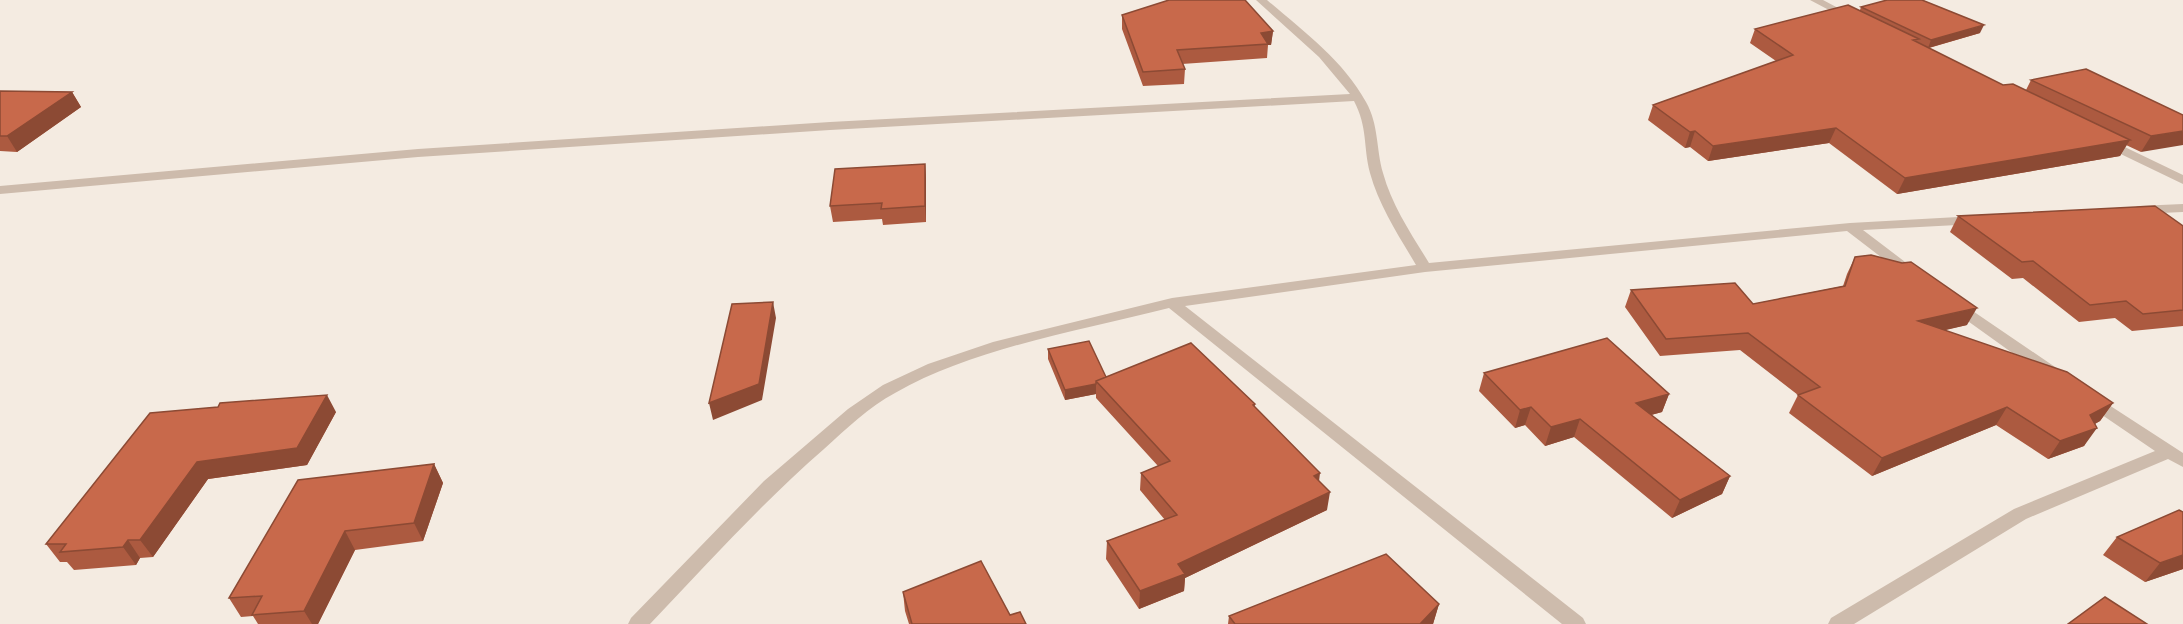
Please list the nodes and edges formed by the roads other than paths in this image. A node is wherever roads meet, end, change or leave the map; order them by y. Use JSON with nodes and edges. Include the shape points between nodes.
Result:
{"nodes":[{"id":1,"x":1261,"y":0,"type":"edge"},
{"id":2,"x":1815,"y":0,"type":"edge"},
{"id":3,"x":1857,"y":20,"type":"edge"},
{"id":4,"x":1357,"y":97,"type":"junction"},
{"id":5,"x":2091,"y":135,"type":"edge"},
{"id":6,"x":2183,"y":180,"type":"edge"},
{"id":7,"x":0,"y":190,"type":"edge"},
{"id":8,"x":2183,"y":208,"type":"edge"},
{"id":9,"x":2124,"y":211,"type":"edge"},
{"id":10,"x":1993,"y":219,"type":"edge"},
{"id":11,"x":1850,"y":227,"type":"junction"},
{"id":12,"x":1425,"y":268,"type":"junction"},
{"id":13,"x":1924,"y":282,"type":"edge"},
{"id":14,"x":1942,"y":296,"type":"edge"},
{"id":15,"x":1172,"y":303,"type":"junction"},
{"id":16,"x":2064,"y":381,"type":"edge"},
{"id":17,"x":2084,"y":394,"type":"edge"},
{"id":18,"x":2176,"y":457,"type":"edge"},
{"id":19,"x":638,"y":624,"type":"edge"},
{"id":20,"x":1576,"y":624,"type":"edge"},
{"id":21,"x":1838,"y":624,"type":"edge"}],
"edges":[{"from":1,"to":4,"type":"street","via":[[1339,70]]},
{"from":2,"to":3,"type":"street"},
{"from":4,"to":7,"type":"street","via":[[418,153]]},
{"from":4,"to":12,"type":"street","via":[[1370,122],[1377,173],[1395,218]]},
{"from":5,"to":6,"type":"street"},
{"from":8,"to":9,"type":"street"},
{"from":10,"to":11,"type":"street"},
{"from":11,"to":12,"type":"street"},
{"from":11,"to":13,"type":"street"},
{"from":12,"to":15,"type":"street"},
{"from":14,"to":16,"type":"street"},
{"from":15,"to":19,"type":"street","via":[[998,346],[934,368],[889,389],[854,413],[770,486]]},
{"from":15,"to":20,"type":"street"},
{"from":17,"to":18,"type":"street"},
{"from":18,"to":21,"type":"street","via":[[2020,514]]}]}
